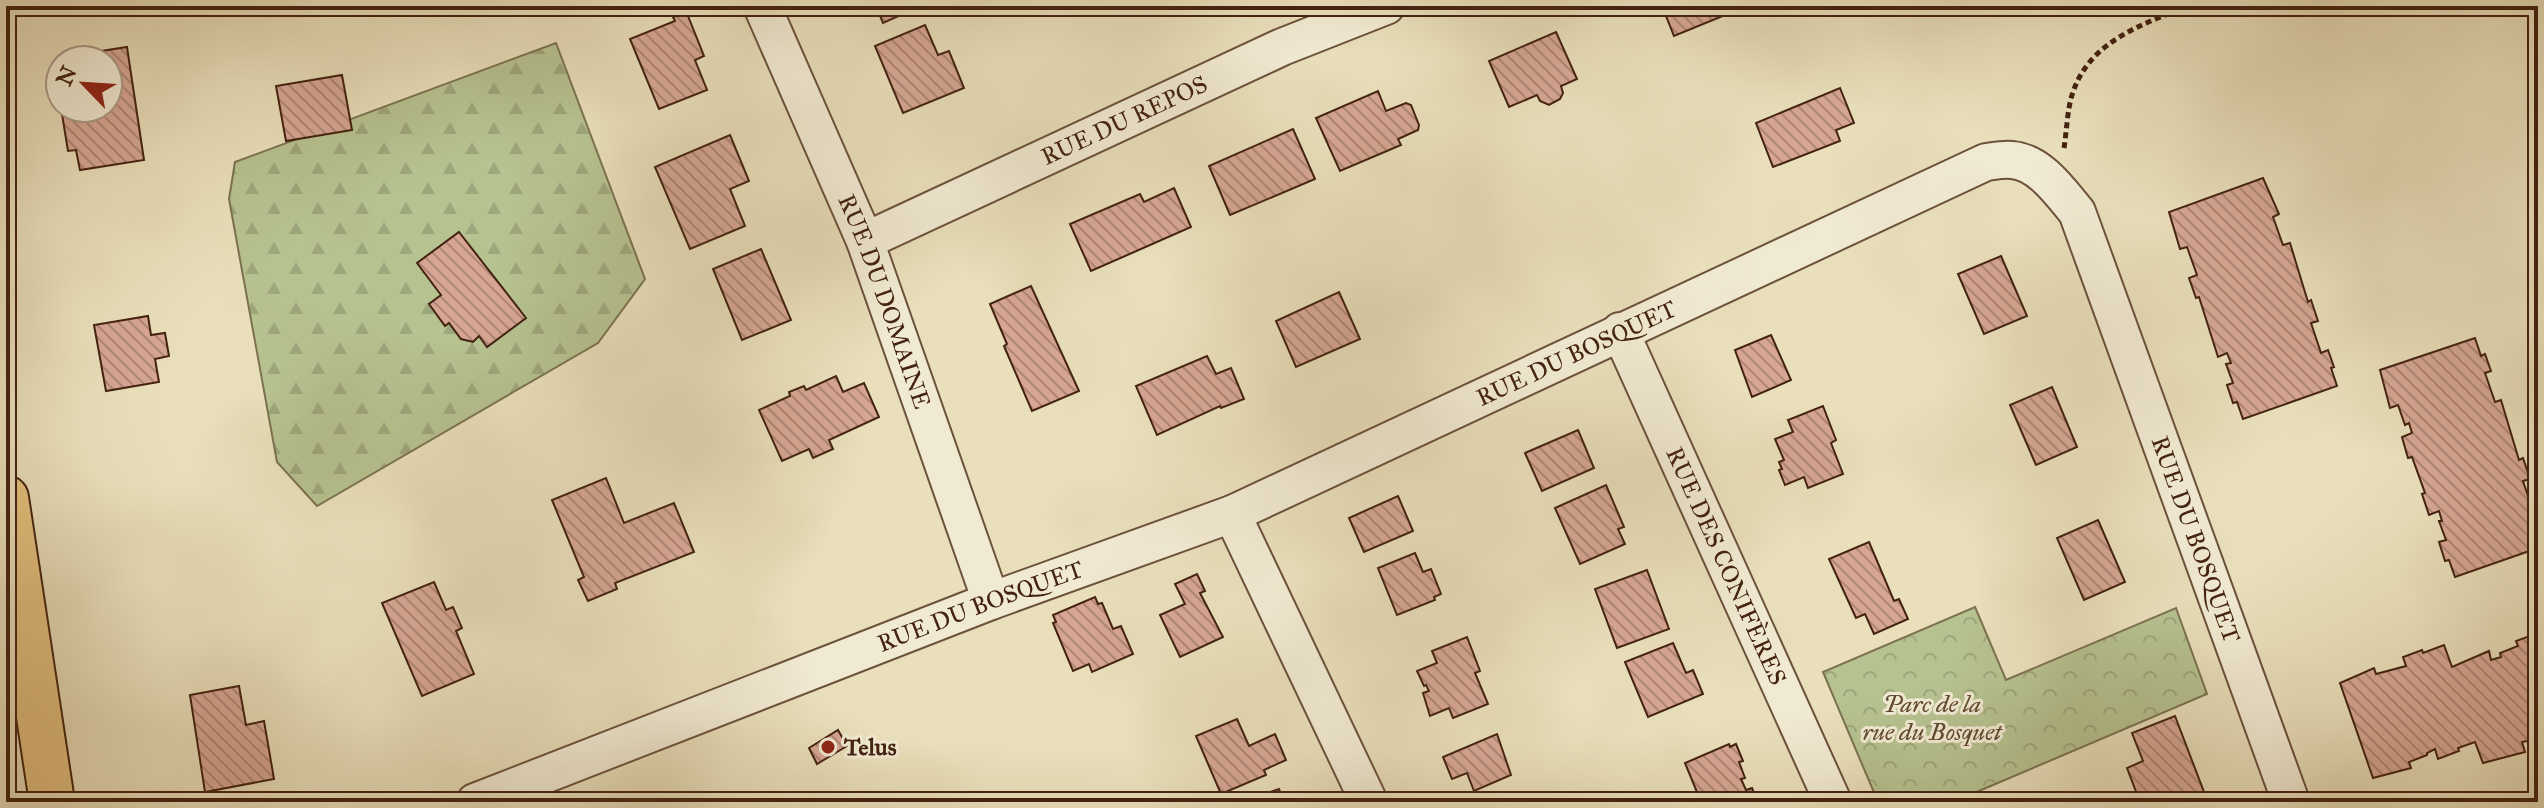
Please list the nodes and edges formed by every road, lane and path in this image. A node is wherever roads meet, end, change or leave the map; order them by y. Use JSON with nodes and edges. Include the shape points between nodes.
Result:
{"nodes":[{"id":1,"x":762,"y":6,"type":"edge"},
{"id":2,"x":1386,"y":6,"type":"edge"},
{"id":3,"x":2188,"y":6,"type":"edge"},
{"id":4,"x":2058,"y":188,"type":"junction"},
{"id":5,"x":865,"y":241,"type":"junction"},
{"id":6,"x":1620,"y":331,"type":"junction"},
{"id":7,"x":6,"y":498,"type":"edge"},
{"id":8,"x":1232,"y":514,"type":"junction"},
{"id":9,"x":991,"y":601,"type":"junction"},
{"id":10,"x":52,"y":802,"type":"edge"},
{"id":11,"x":475,"y":802,"type":"edge"},
{"id":12,"x":1369,"y":802,"type":"edge"},
{"id":13,"x":1833,"y":802,"type":"edge"},
{"id":14,"x":2291,"y":802,"type":"edge"}],
"edges":[{"from":1,"to":5,"type":"street","name":"RUE DU DOMAINE"},
{"from":2,"to":5,"type":"street","name":"RUE DU REPOS","via":[[1282,47]]},
{"from":3,"to":4,"type":"path","via":[[2118,36],[2091,60],[2073,92]]},
{"from":4,"to":6,"type":"street","name":"RUE DU BOSQUET","via":[[2015,160],[1986,162]]},
{"from":4,"to":14,"type":"street","name":"RUE DU BOSQUET","via":[[2077,212]]},
{"from":5,"to":9,"type":"street","name":"RUE DU DOMAINE"},
{"from":6,"to":8,"type":"street","name":"RUE DU BOSQUET"},
{"from":6,"to":13,"type":"street","name":"RUE DES CONIFÈRES"},
{"from":7,"to":10,"type":"main road"},
{"from":8,"to":9,"type":"street","name":"RUE DU BOSQUET"},
{"from":8,"to":12,"type":"street"},
{"from":9,"to":11,"type":"street","name":"RUE DU BOSQUET"}]}
